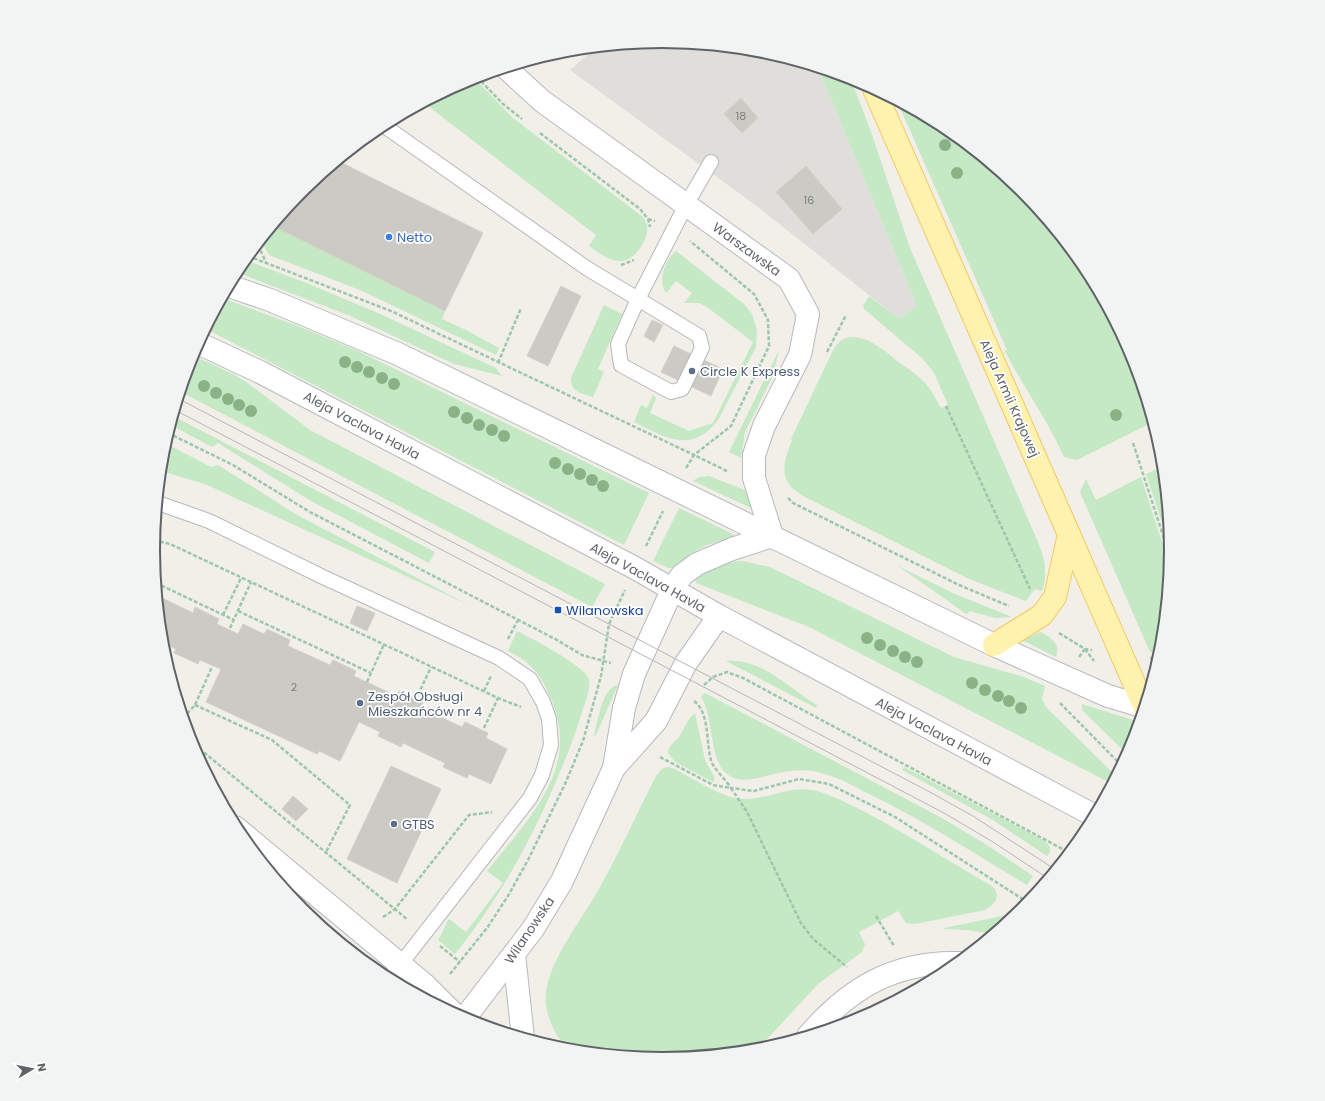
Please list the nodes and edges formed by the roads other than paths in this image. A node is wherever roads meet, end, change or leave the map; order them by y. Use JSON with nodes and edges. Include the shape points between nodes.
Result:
{"nodes":[{"id":1,"x":510,"y":72,"type":"edge"},
{"id":2,"x":877,"y":96,"type":"edge"},
{"id":3,"x":389,"y":129,"type":"edge"},
{"id":4,"x":711,"y":162,"type":"dead end"},
{"id":5,"x":686,"y":205,"type":"junction"},
{"id":6,"x":234,"y":288,"type":"edge"},
{"id":7,"x":638,"y":300,"type":"junction"},
{"id":8,"x":204,"y":346,"type":"edge"},
{"id":9,"x":162,"y":504,"type":"edge"},
{"id":10,"x":1069,"y":534,"type":"junction"},
{"id":11,"x":772,"y":536,"type":"junction"},
{"id":12,"x":673,"y":588,"type":"junction"},
{"id":13,"x":719,"y":616,"type":"junction"},
{"id":14,"x":994,"y":645,"type":"junction"},
{"id":15,"x":1141,"y":701,"type":"edge"},
{"id":16,"x":1140,"y":706,"type":"edge"},
{"id":17,"x":614,"y":768,"type":"junction"},
{"id":18,"x":1091,"y":814,"type":"edge"},
{"id":19,"x":256,"y":846,"type":"edge"},
{"id":20,"x":514,"y":954,"type":"junction"},
{"id":21,"x":950,"y":962,"type":"edge"},
{"id":22,"x":394,"y":971,"type":"edge"},
{"id":23,"x":443,"y":1002,"type":"edge"},
{"id":24,"x":468,"y":1014,"type":"edge"},
{"id":25,"x":814,"y":1029,"type":"edge"},
{"id":26,"x":522,"y":1033,"type":"edge"}],
"edges":[{"from":1,"to":5,"type":"main road","name":"Warszawska","via":[[542,101]]},
{"from":2,"to":10,"type":"main road","name":"Aleja Armii Krajowej"},
{"from":3,"to":7,"type":"lane","via":[[588,269]]},
{"from":4,"to":5,"type":"lane"},
{"from":5,"to":7,"type":"lane"},
{"from":5,"to":11,"type":"main road","name":"Warszawska","via":[[789,280],[808,314],[800,355],[764,426],[754,455],[754,478]]},
{"from":6,"to":11,"type":"main road","via":[[270,300],[398,354]]},
{"from":7,"to":7,"type":"lane","via":[[618,344],[621,365],[671,392],[682,390],[702,348],[698,336]]},
{"from":8,"to":12,"type":"main road","name":"Aleja Vaclava Havla","via":[[260,372]]},
{"from":9,"to":22,"type":"lane","via":[[209,521],[499,658],[530,679],[544,702],[549,719],[550,745],[542,775],[530,798]]},
{"from":10,"to":14,"type":"main road","via":[[1055,597],[1042,615]]},
{"from":10,"to":15,"type":"main road","name":"Aleja Armii Krajowej"},
{"from":11,"to":12,"type":"main road","name":"Wilanowska","via":[[697,564],[682,575]]},
{"from":11,"to":14,"type":"main road"},
{"from":12,"to":13,"type":"main road","name":"Aleja Vaclava Havla"},
{"from":12,"to":17,"type":"main road","name":"Wilanowska","via":[[634,674],[624,708]]},
{"from":13,"to":17,"type":"main road","name":"Wilanowska","via":[[686,663],[656,721]]},
{"from":13,"to":18,"type":"main road","name":"Aleja Vaclava Havla"},
{"from":14,"to":16,"type":"main road","via":[[1108,696]]},
{"from":17,"to":20,"type":"main road","name":"Wilanowska","via":[[562,880]]},
{"from":19,"to":22,"type":"main road"},
{"from":20,"to":24,"type":"main road","name":"Wilanowska"},
{"from":20,"to":26,"type":"main road"},
{"from":21,"to":25,"type":"main road","via":[[906,967],[876,978],[849,996]]},
{"from":22,"to":23,"type":"main road","via":[[426,985]]}]}
